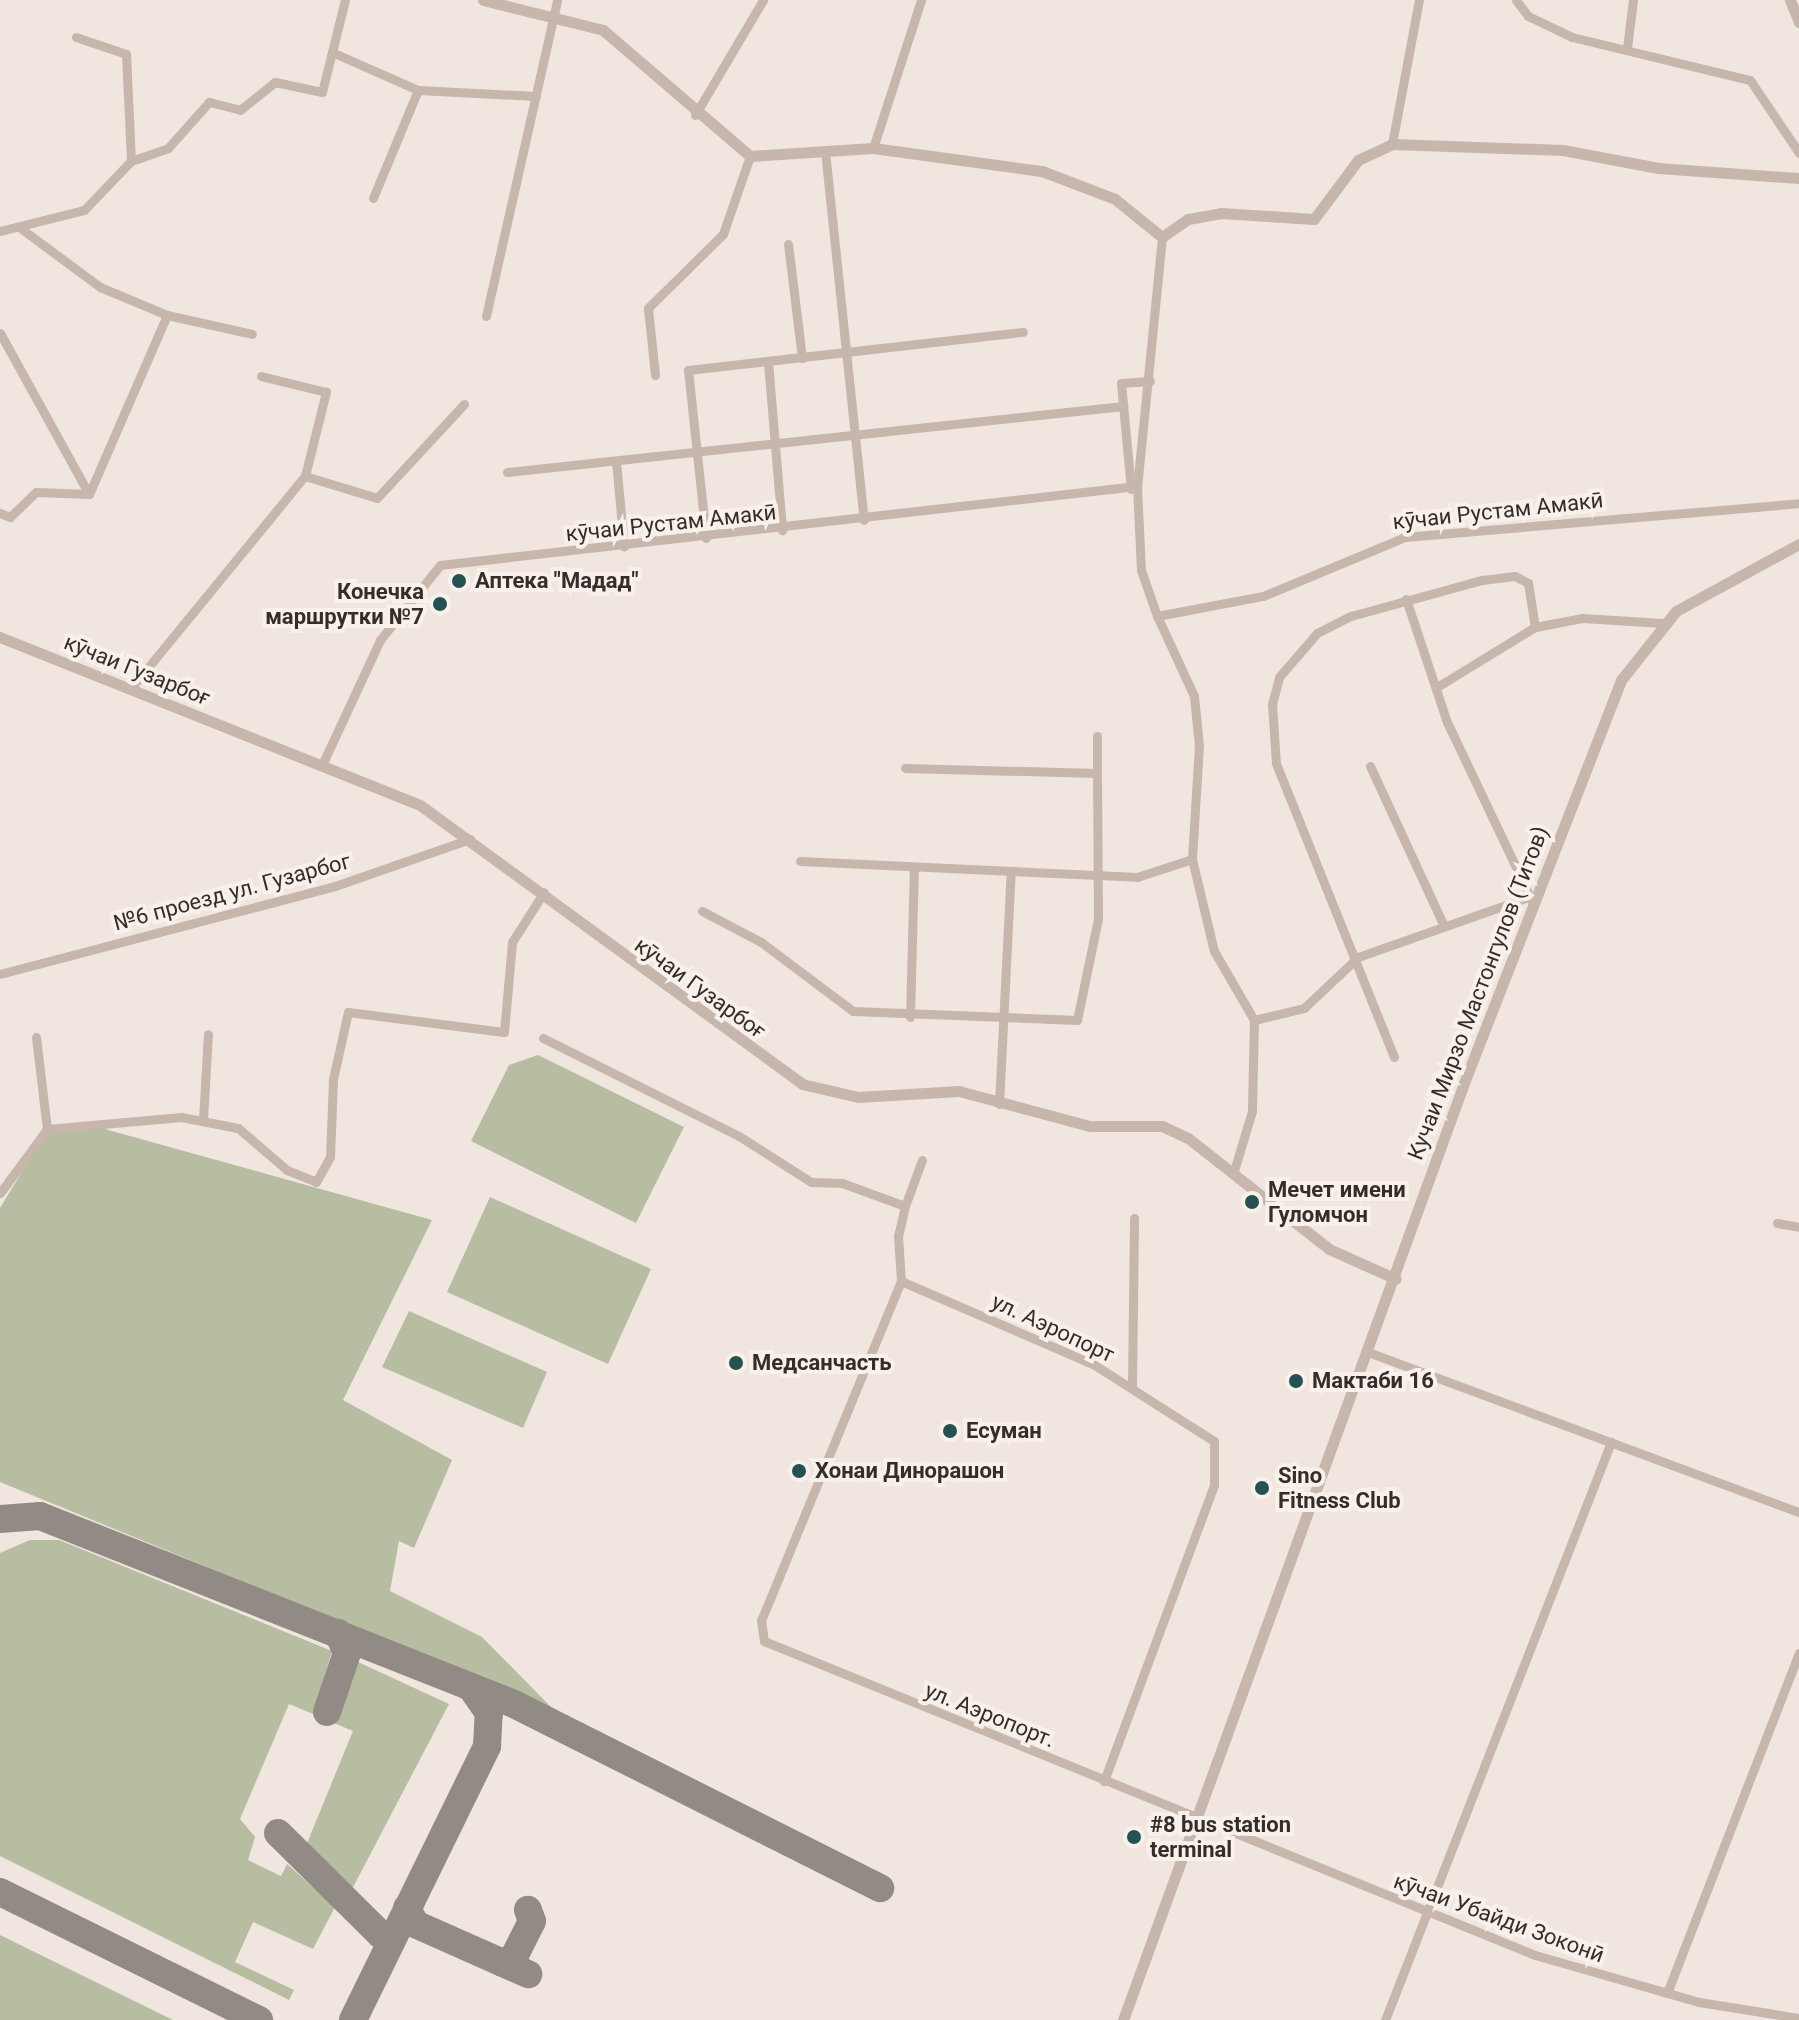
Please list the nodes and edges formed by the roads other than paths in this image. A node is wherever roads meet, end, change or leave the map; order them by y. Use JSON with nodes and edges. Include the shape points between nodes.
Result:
{"nodes":[{"id":1,"x":345,"y":0,"type":"edge"},
{"id":2,"x":483,"y":0,"type":"edge"},
{"id":3,"x":557,"y":0,"type":"edge"},
{"id":4,"x":763,"y":0,"type":"edge"},
{"id":5,"x":921,"y":0,"type":"edge"},
{"id":6,"x":1419,"y":0,"type":"edge"},
{"id":7,"x":1516,"y":0,"type":"edge"},
{"id":8,"x":1633,"y":0,"type":"edge"},
{"id":9,"x":1790,"y":0,"type":"edge"},
{"id":10,"x":559,"y":14,"type":"junction"},
{"id":11,"x":1799,"y":22,"type":"edge"},
{"id":12,"x":76,"y":37,"type":"dead end"},
{"id":13,"x":1627,"y":48,"type":"junction"},
{"id":14,"x":334,"y":53,"type":"junction"},
{"id":15,"x":418,"y":90,"type":"junction"},
{"id":16,"x":536,"y":96,"type":"junction"},
{"id":17,"x":695,"y":115,"type":"junction"},
{"id":18,"x":1392,"y":144,"type":"junction"},
{"id":19,"x":873,"y":148,"type":"junction"},
{"id":20,"x":825,"y":151,"type":"junction"},
{"id":21,"x":1799,"y":153,"type":"edge"},
{"id":22,"x":750,"y":156,"type":"junction"},
{"id":23,"x":131,"y":161,"type":"junction"},
{"id":24,"x":1799,"y":178,"type":"edge"},
{"id":25,"x":373,"y":198,"type":"dead end"},
{"id":26,"x":19,"y":227,"type":"junction"},
{"id":27,"x":0,"y":231,"type":"edge"},
{"id":28,"x":1162,"y":237,"type":"junction"},
{"id":29,"x":788,"y":244,"type":"dead end"},
{"id":30,"x":167,"y":315,"type":"junction"},
{"id":31,"x":486,"y":316,"type":"dead end"},
{"id":32,"x":1023,"y":332,"type":"dead end"},
{"id":33,"x":0,"y":333,"type":"edge"},
{"id":34,"x":252,"y":334,"type":"dead end"},
{"id":35,"x":844,"y":352,"type":"junction"},
{"id":36,"x":802,"y":358,"type":"junction"},
{"id":37,"x":768,"y":362,"type":"junction"},
{"id":38,"x":655,"y":375,"type":"dead end"},
{"id":39,"x":261,"y":376,"type":"dead end"},
{"id":40,"x":1150,"y":381,"type":"junction"},
{"id":41,"x":464,"y":404,"type":"dead end"},
{"id":42,"x":1123,"y":406,"type":"junction"},
{"id":43,"x":853,"y":438,"type":"junction"},
{"id":44,"x":775,"y":443,"type":"junction"},
{"id":45,"x":697,"y":453,"type":"junction"},
{"id":46,"x":616,"y":461,"type":"junction"},
{"id":47,"x":507,"y":472,"type":"dead end"},
{"id":48,"x":305,"y":476,"type":"junction"},
{"id":49,"x":1134,"y":487,"type":"junction"},
{"id":50,"x":89,"y":494,"type":"junction"},
{"id":51,"x":1799,"y":503,"type":"edge"},
{"id":52,"x":0,"y":513,"type":"edge"},
{"id":53,"x":864,"y":520,"type":"junction"},
{"id":54,"x":782,"y":530,"type":"junction"},
{"id":55,"x":706,"y":538,"type":"junction"},
{"id":56,"x":1799,"y":544,"type":"edge"},
{"id":57,"x":624,"y":547,"type":"junction"},
{"id":58,"x":1406,"y":599,"type":"junction"},
{"id":59,"x":1157,"y":616,"type":"junction"},
{"id":60,"x":1663,"y":623,"type":"junction"},
{"id":61,"x":1535,"y":627,"type":"junction"},
{"id":62,"x":0,"y":637,"type":"edge"},
{"id":63,"x":132,"y":687,"type":"junction"},
{"id":64,"x":1437,"y":687,"type":"junction"},
{"id":65,"x":1097,"y":736,"type":"dead end"},
{"id":66,"x":322,"y":765,"type":"junction"},
{"id":67,"x":1370,"y":766,"type":"dead end"},
{"id":68,"x":905,"y":768,"type":"dead end"},
{"id":69,"x":1097,"y":773,"type":"junction"},
{"id":70,"x":470,"y":839,"type":"junction"},
{"id":71,"x":1192,"y":859,"type":"junction"},
{"id":72,"x":800,"y":861,"type":"dead end"},
{"id":73,"x":914,"y":867,"type":"junction"},
{"id":74,"x":1011,"y":871,"type":"junction"},
{"id":75,"x":1099,"y":875,"type":"junction"},
{"id":76,"x":544,"y":892,"type":"junction"},
{"id":77,"x":1531,"y":901,"type":"junction"},
{"id":78,"x":702,"y":911,"type":"dead end"},
{"id":79,"x":1443,"y":924,"type":"junction"},
{"id":80,"x":1358,"y":957,"type":"junction"},
{"id":81,"x":0,"y":974,"type":"edge"},
{"id":82,"x":910,"y":1017,"type":"junction"},
{"id":83,"x":1005,"y":1018,"type":"junction"},
{"id":84,"x":1254,"y":1020,"type":"junction"},
{"id":85,"x":208,"y":1034,"type":"dead end"},
{"id":86,"x":36,"y":1037,"type":"dead end"},
{"id":87,"x":543,"y":1038,"type":"dead end"},
{"id":88,"x":1394,"y":1057,"type":"dead end"},
{"id":89,"x":999,"y":1104,"type":"junction"},
{"id":90,"x":203,"y":1120,"type":"junction"},
{"id":91,"x":47,"y":1129,"type":"junction"},
{"id":92,"x":922,"y":1160,"type":"dead end"},
{"id":93,"x":1233,"y":1174,"type":"junction"},
{"id":94,"x":0,"y":1193,"type":"edge"},
{"id":95,"x":905,"y":1206,"type":"junction"},
{"id":96,"x":1134,"y":1218,"type":"dead end"},
{"id":97,"x":1777,"y":1223,"type":"dead end"},
{"id":98,"x":1799,"y":1227,"type":"edge"},
{"id":99,"x":1396,"y":1279,"type":"junction"},
{"id":100,"x":901,"y":1281,"type":"junction"},
{"id":101,"x":1368,"y":1352,"type":"junction"},
{"id":102,"x":1132,"y":1386,"type":"junction"},
{"id":103,"x":1611,"y":1442,"type":"junction"},
{"id":104,"x":1799,"y":1512,"type":"edge"},
{"id":105,"x":1799,"y":1653,"type":"edge"},
{"id":106,"x":1104,"y":1781,"type":"junction"},
{"id":107,"x":1197,"y":1818,"type":"junction"},
{"id":108,"x":1428,"y":1912,"type":"junction"},
{"id":109,"x":1667,"y":1993,"type":"junction"},
{"id":110,"x":1799,"y":2018,"type":"edge"},
{"id":111,"x":1123,"y":2020,"type":"edge"},
{"id":112,"x":1385,"y":2020,"type":"edge"}],
"edges":[{"from":1,"to":14,"type":"street"},
{"from":2,"to":10,"type":"street"},
{"from":3,"to":10,"type":"street"},
{"from":4,"to":17,"type":"street"},
{"from":5,"to":19,"type":"street"},
{"from":6,"to":18,"type":"street"},
{"from":7,"to":13,"type":"street","via":[[1554,30]]},
{"from":8,"to":13,"type":"street"},
{"from":9,"to":11,"type":"street"},
{"from":10,"to":16,"type":"street"},
{"from":10,"to":17,"type":"street","via":[[603,30]]},
{"from":12,"to":23,"type":"street","via":[[126,54]]},
{"from":13,"to":21,"type":"street","via":[[1750,80]]},
{"from":14,"to":15,"type":"street"},
{"from":14,"to":23,"type":"street","via":[[322,92],[275,82],[240,110],[209,102],[168,148]]},
{"from":15,"to":16,"type":"street"},
{"from":15,"to":25,"type":"street"},
{"from":16,"to":31,"type":"street"},
{"from":17,"to":22,"type":"street"},
{"from":18,"to":24,"type":"street","via":[[1563,150],[1658,168]]},
{"from":18,"to":28,"type":"street","via":[[1358,160],[1329,208],[1314,219],[1221,213],[1188,219]]},
{"from":19,"to":20,"type":"street"},
{"from":19,"to":28,"type":"street","via":[[1042,171],[1115,199]]},
{"from":20,"to":22,"type":"street"},
{"from":20,"to":35,"type":"street"},
{"from":22,"to":38,"type":"street","via":[[723,234],[648,308]]},
{"from":23,"to":26,"type":"street","via":[[84,210]]},
{"from":26,"to":27,"type":"street"},
{"from":26,"to":30,"type":"street","via":[[111,294]]},
{"from":28,"to":40,"type":"street"},
{"from":29,"to":36,"type":"street"},
{"from":30,"to":34,"type":"street"},
{"from":30,"to":50,"type":"street"},
{"from":32,"to":35,"type":"street"},
{"from":33,"to":50,"type":"street"},
{"from":35,"to":36,"type":"street"},
{"from":35,"to":43,"type":"street"},
{"from":36,"to":37,"type":"street"},
{"from":37,"to":44,"type":"street"},
{"from":37,"to":45,"type":"street","via":[[688,370]]},
{"from":39,"to":48,"type":"street","via":[[326,392]]},
{"from":40,"to":42,"type":"street","via":[[1121,383]]},
{"from":40,"to":49,"type":"street"},
{"from":41,"to":48,"type":"street","via":[[377,498]]},
{"from":42,"to":43,"type":"street"},
{"from":42,"to":49,"type":"street"},
{"from":43,"to":44,"type":"street"},
{"from":43,"to":53,"type":"street"},
{"from":44,"to":45,"type":"street"},
{"from":44,"to":54,"type":"street"},
{"from":45,"to":46,"type":"street"},
{"from":45,"to":55,"type":"street"},
{"from":46,"to":47,"type":"street"},
{"from":46,"to":57,"type":"street"},
{"from":48,"to":63,"type":"street"},
{"from":49,"to":53,"type":"street","name":"кӯчаи Рустам Амакӣ"},
{"from":49,"to":59,"type":"street","via":[[1141,570]]},
{"from":50,"to":52,"type":"street","via":[[36,492],[10,517]]},
{"from":51,"to":59,"type":"street","name":"кӯчаи Рустам Амакӣ","via":[[1405,537],[1263,596]]},
{"from":53,"to":54,"type":"street","name":"кӯчаи Рустам Амакӣ"},
{"from":54,"to":55,"type":"street","name":"кӯчаи Рустам Амакӣ"},
{"from":55,"to":57,"type":"street","name":"кӯчаи Рустам Амакӣ"},
{"from":56,"to":60,"type":"street","name":"Кучаи Мирзо Мастонгулов (Титов)","via":[[1735,573]]},
{"from":57,"to":66,"type":"street","name":"кӯчаи Рустам Амакӣ","via":[[440,565],[380,640]]},
{"from":58,"to":61,"type":"street","via":[[1515,576],[1531,590]]},
{"from":58,"to":64,"type":"street"},
{"from":58,"to":80,"type":"street","via":[[1317,633],[1279,677],[1272,704],[1271,735],[1288,802]]},
{"from":59,"to":71,"type":"street","via":[[1194,696],[1199,746]]},
{"from":60,"to":61,"type":"street","via":[[1582,618]]},
{"from":60,"to":77,"type":"street","name":"Кучаи Мирзо Мастонгулов (Титов)","via":[[1621,680]]},
{"from":61,"to":64,"type":"street"},
{"from":62,"to":63,"type":"street","name":"кӯчаи Гузарбоғ"},
{"from":63,"to":66,"type":"street","name":"кӯчаи Гузарбоғ"},
{"from":64,"to":77,"type":"street"},
{"from":65,"to":69,"type":"street"},
{"from":66,"to":70,"type":"street","name":"кӯчаи Гузарбоғ","via":[[420,805]]},
{"from":67,"to":79,"type":"street"},
{"from":68,"to":69,"type":"street"},
{"from":69,"to":75,"type":"street"},
{"from":70,"to":76,"type":"street","name":"кӯчаи Гузарбоғ"},
{"from":70,"to":81,"type":"street","name":"№6 проезд ул. Гузарбог","via":[[335,886]]},
{"from":71,"to":75,"type":"street","via":[[1137,877]]},
{"from":71,"to":84,"type":"street","via":[[1214,951]]},
{"from":72,"to":73,"type":"street"},
{"from":73,"to":74,"type":"street"},
{"from":73,"to":82,"type":"street"},
{"from":74,"to":75,"type":"street"},
{"from":74,"to":83,"type":"street"},
{"from":75,"to":83,"type":"street","via":[[1081,1016],[1071,1022]]},
{"from":76,"to":89,"type":"street","name":"кӯчаи Гузарбоғ","via":[[627,962],[802,1084],[858,1097],[959,1091]]},
{"from":76,"to":90,"type":"street","via":[[512,942],[504,1032],[348,1012],[322,1179],[299,1177],[238,1128]]},
{"from":77,"to":79,"type":"street"},
{"from":77,"to":99,"type":"street","name":"Кучаи Мирзо Мастонгулов (Титов)"},
{"from":78,"to":82,"type":"street","via":[[761,942],[835,1003],[872,1016]]},
{"from":79,"to":80,"type":"street"},
{"from":80,"to":84,"type":"street","via":[[1304,1008]]},
{"from":80,"to":88,"type":"street"},
{"from":82,"to":83,"type":"street"},
{"from":83,"to":89,"type":"street"},
{"from":84,"to":93,"type":"street","via":[[1252,1111]]},
{"from":85,"to":90,"type":"street"},
{"from":86,"to":91,"type":"street"},
{"from":87,"to":95,"type":"street","via":[[739,1136],[811,1182],[842,1183]]},
{"from":89,"to":93,"type":"street","name":"кӯчаи Гузарбоғ","via":[[1090,1126],[1162,1126]]},
{"from":90,"to":91,"type":"street"},
{"from":91,"to":94,"type":"street","via":[[21,1155]]},
{"from":92,"to":95,"type":"street"},
{"from":93,"to":99,"type":"street","name":"кӯчаи Гузарбоғ","via":[[1329,1249]]},
{"from":95,"to":100,"type":"street","via":[[898,1236]]},
{"from":96,"to":102,"type":"street"},
{"from":97,"to":98,"type":"street"},
{"from":99,"to":101,"type":"street","name":"Кучаи Мирзо Мастонгулов (Титов)"},
{"from":100,"to":102,"type":"street","name":"ул. Аэропорт"},
{"from":100,"to":106,"type":"street","name":"ул. Аэропорт.","via":[[761,1620],[770,1646]]},
{"from":101,"to":103,"type":"street"},
{"from":101,"to":107,"type":"street","name":"Кучаи Мирзо Мастонгулов (Титов)"},
{"from":102,"to":106,"type":"street","name":"ул. Аэропорт","via":[[1204,1430],[1216,1457],[1210,1499]]},
{"from":103,"to":104,"type":"street"},
{"from":103,"to":108,"type":"street"},
{"from":105,"to":109,"type":"street"},
{"from":106,"to":107,"type":"street","name":"ул. Аэропорт."},
{"from":107,"to":108,"type":"street","name":"кӯчаи Убайди Зоконӣ"},
{"from":107,"to":111,"type":"street","name":"Кучаи Мирзо Мастонгулов (Титов)"},
{"from":108,"to":109,"type":"street","name":"кӯчаи Убайди Зоконӣ","via":[[1535,1955]]},
{"from":108,"to":112,"type":"street"},
{"from":109,"to":110,"type":"street","name":"кӯчаи Убайди Зоконӣ"}]}
